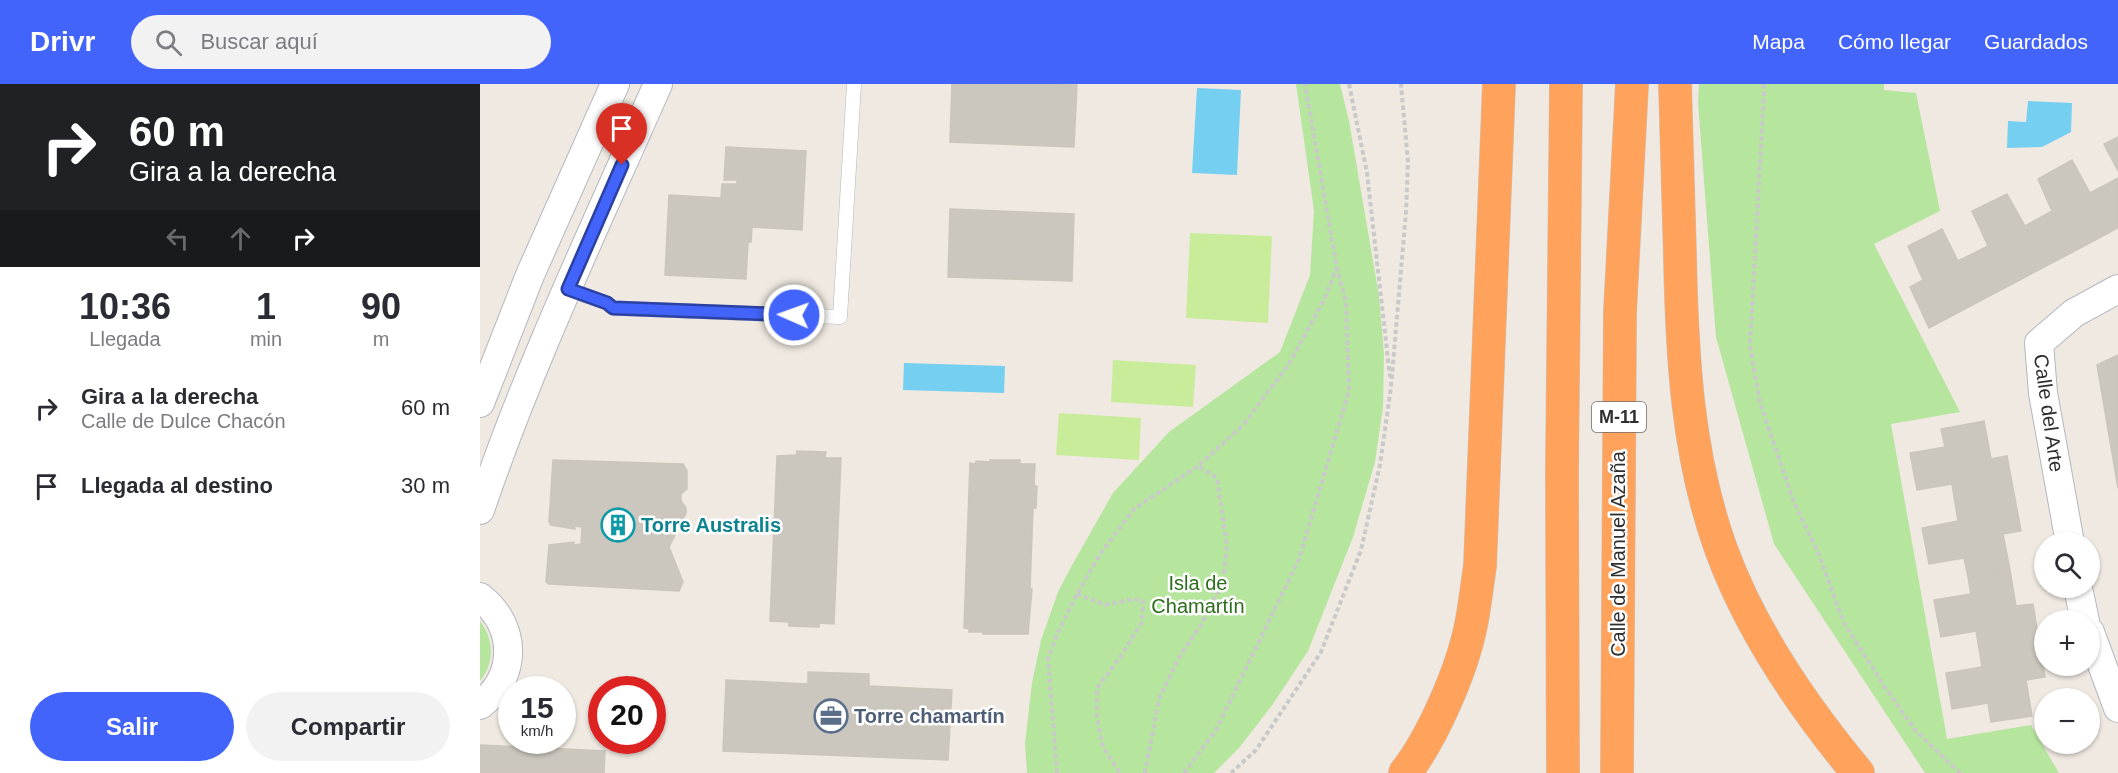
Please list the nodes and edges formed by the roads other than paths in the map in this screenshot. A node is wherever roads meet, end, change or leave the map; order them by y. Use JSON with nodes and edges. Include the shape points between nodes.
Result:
{"nodes":[{"id":1,"x":615,"y":84,"type":"edge"},
{"id":2,"x":658,"y":84,"type":"edge"},
{"id":3,"x":854,"y":84,"type":"edge"},
{"id":4,"x":1499,"y":84,"type":"edge"},
{"id":5,"x":1566,"y":84,"type":"edge"},
{"id":6,"x":1632,"y":84,"type":"edge"},
{"id":7,"x":1676,"y":84,"type":"edge"},
{"id":8,"x":530,"y":275,"type":"junction"},
{"id":9,"x":568,"y":289,"type":"junction"},
{"id":10,"x":2118,"y":289,"type":"edge"},
{"id":11,"x":480,"y":403,"type":"edge"},
{"id":12,"x":480,"y":510,"type":"edge"},
{"id":13,"x":2068,"y":532,"type":"edge"},
{"id":14,"x":480,"y":596,"type":"edge"},
{"id":15,"x":2100,"y":659,"type":"edge"},
{"id":16,"x":480,"y":705,"type":"edge"},
{"id":17,"x":2118,"y":708,"type":"edge"},
{"id":18,"x":1617,"y":761,"type":"edge"},
{"id":19,"x":1561,"y":766,"type":"edge"},
{"id":20,"x":1405,"y":773,"type":"edge"},
{"id":21,"x":1858,"y":773,"type":"edge"}],
"edges":[{"from":1,"to":8,"type":"street"},
{"from":2,"to":9,"type":"street"},
{"from":3,"to":9,"type":"lane","via":[[840,317],[613,308]]},
{"from":4,"to":20,"type":"highway","via":[[1480,566],[1471,627],[1458,670],[1432,729]]},
{"from":5,"to":19,"type":"highway"},
{"from":6,"to":18,"type":"highway","name":"Calle de Manuel Azaña","number":"M-11","via":[[1620,312]]},
{"from":7,"to":21,"type":"highway","via":[[1682,340],[1689,416],[1703,488],[1721,548],[1744,602],[1786,674]]},
{"from":8,"to":9,"type":"street"},
{"from":8,"to":11,"type":"street"},
{"from":9,"to":12,"type":"street"},
{"from":10,"to":13,"type":"street","name":"Calle del Arte","via":[[2074,313],[2039,343],[2043,393]]},
{"from":14,"to":16,"type":"street","via":[[502,621],[509,651],[501,681]]},
{"from":15,"to":17,"type":"street"}]}
